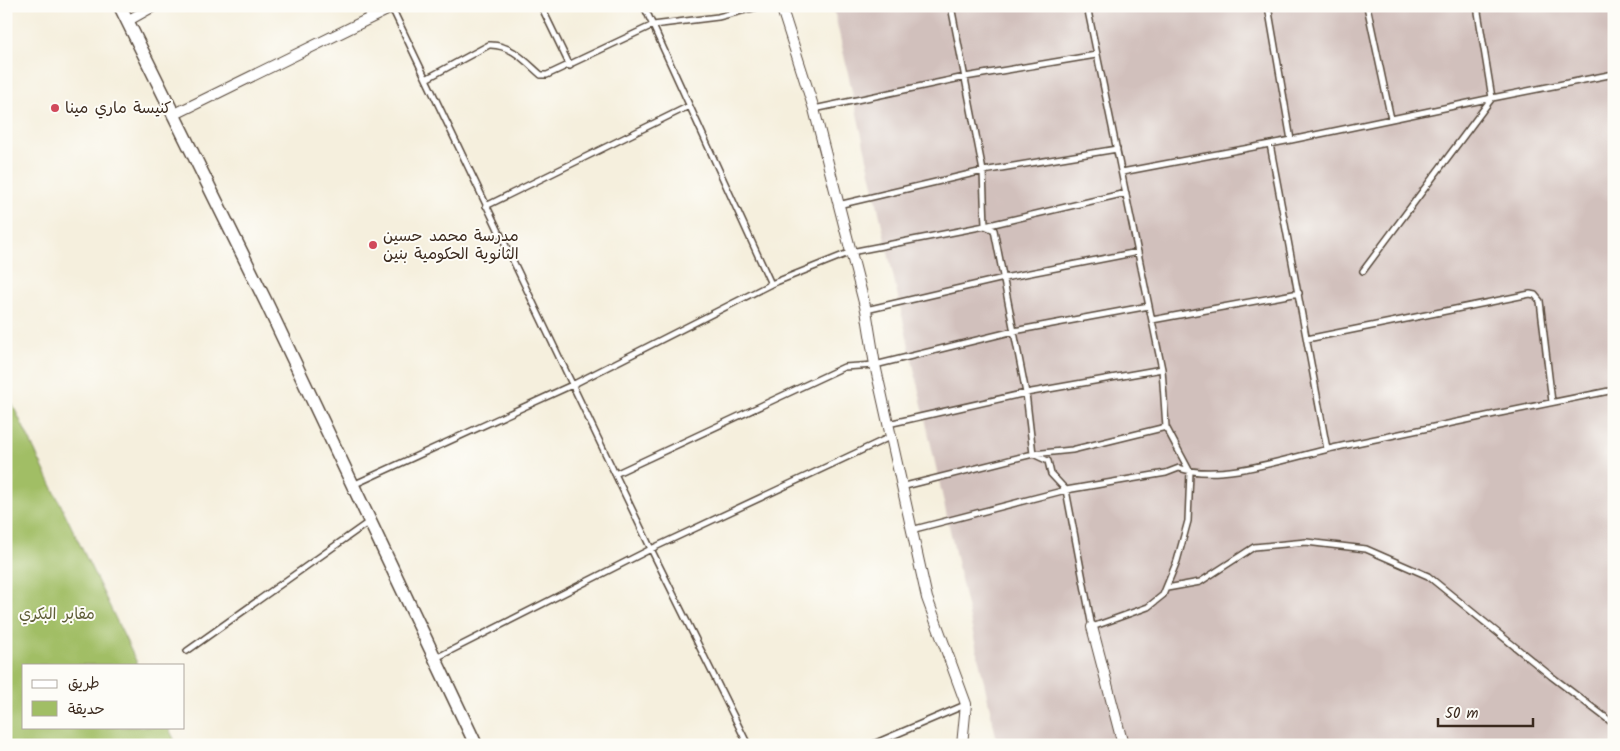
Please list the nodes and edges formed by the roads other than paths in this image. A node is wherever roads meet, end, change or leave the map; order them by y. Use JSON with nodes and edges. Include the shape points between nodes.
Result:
{"nodes":[{"id":1,"x":120,"y":6,"type":"edge"},
{"id":2,"x":154,"y":6,"type":"edge"},
{"id":3,"x":541,"y":6,"type":"edge"},
{"id":4,"x":644,"y":6,"type":"edge"},
{"id":5,"x":761,"y":6,"type":"edge"},
{"id":6,"x":797,"y":6,"type":"edge"},
{"id":7,"x":951,"y":6,"type":"edge"},
{"id":8,"x":1087,"y":6,"type":"edge"},
{"id":9,"x":1268,"y":6,"type":"edge"},
{"id":10,"x":1368,"y":6,"type":"edge"},
{"id":11,"x":1477,"y":6,"type":"edge"},
{"id":12,"x":393,"y":7,"type":"edge"},
{"id":13,"x":781,"y":8,"type":"edge"},
{"id":14,"x":127,"y":22,"type":"junction"},
{"id":15,"x":653,"y":25,"type":"junction"},
{"id":16,"x":1096,"y":55,"type":"junction"},
{"id":17,"x":570,"y":66,"type":"junction"},
{"id":18,"x":1614,"y":74,"type":"edge"},
{"id":19,"x":965,"y":77,"type":"junction"},
{"id":20,"x":426,"y":78,"type":"junction"},
{"id":21,"x":1492,"y":98,"type":"junction"},
{"id":22,"x":689,"y":106,"type":"junction"},
{"id":23,"x":814,"y":109,"type":"junction"},
{"id":24,"x":173,"y":115,"type":"junction"},
{"id":25,"x":1391,"y":118,"type":"junction"},
{"id":26,"x":1292,"y":140,"type":"junction"},
{"id":27,"x":1270,"y":144,"type":"junction"},
{"id":28,"x":1117,"y":149,"type":"junction"},
{"id":29,"x":983,"y":172,"type":"junction"},
{"id":30,"x":1122,"y":172,"type":"junction"},
{"id":31,"x":1126,"y":193,"type":"junction"},
{"id":32,"x":838,"y":204,"type":"junction"},
{"id":33,"x":486,"y":206,"type":"junction"},
{"id":34,"x":985,"y":226,"type":"junction"},
{"id":35,"x":851,"y":252,"type":"junction"},
{"id":36,"x":1138,"y":252,"type":"junction"},
{"id":37,"x":1364,"y":271,"type":"dead end"},
{"id":38,"x":1004,"y":278,"type":"junction"},
{"id":39,"x":771,"y":284,"type":"junction"},
{"id":40,"x":1298,"y":293,"type":"junction"},
{"id":41,"x":1149,"y":306,"type":"junction"},
{"id":42,"x":866,"y":310,"type":"junction"},
{"id":43,"x":1152,"y":320,"type":"junction"},
{"id":44,"x":1014,"y":331,"type":"junction"},
{"id":45,"x":1307,"y":339,"type":"junction"},
{"id":46,"x":874,"y":365,"type":"junction"},
{"id":47,"x":1162,"y":369,"type":"junction"},
{"id":48,"x":572,"y":384,"type":"junction"},
{"id":49,"x":1614,"y":390,"type":"edge"},
{"id":50,"x":1026,"y":393,"type":"junction"},
{"id":51,"x":1552,"y":402,"type":"junction"},
{"id":52,"x":888,"y":424,"type":"junction"},
{"id":53,"x":1166,"y":427,"type":"junction"},
{"id":54,"x":890,"y":437,"type":"junction"},
{"id":55,"x":1327,"y":449,"type":"junction"},
{"id":56,"x":1033,"y":454,"type":"junction"},
{"id":57,"x":1190,"y":472,"type":"junction"},
{"id":58,"x":615,"y":474,"type":"junction"},
{"id":59,"x":353,"y":486,"type":"junction"},
{"id":60,"x":901,"y":488,"type":"junction"},
{"id":61,"x":1066,"y":490,"type":"junction"},
{"id":62,"x":370,"y":521,"type":"junction"},
{"id":63,"x":910,"y":530,"type":"junction"},
{"id":64,"x":651,"y":549,"type":"junction"},
{"id":65,"x":1167,"y":588,"type":"junction"},
{"id":66,"x":1092,"y":627,"type":"junction"},
{"id":67,"x":187,"y":651,"type":"dead end"},
{"id":68,"x":435,"y":658,"type":"junction"},
{"id":69,"x":966,"y":704,"type":"junction"},
{"id":70,"x":1614,"y":724,"type":"edge"},
{"id":71,"x":476,"y":745,"type":"edge"},
{"id":72,"x":748,"y":745,"type":"edge"},
{"id":73,"x":871,"y":745,"type":"edge"},
{"id":74,"x":962,"y":745,"type":"edge"},
{"id":75,"x":1123,"y":745,"type":"edge"}],
"edges":[{"from":1,"to":14,"type":"street"},
{"from":2,"to":14,"type":"street"},
{"from":3,"to":17,"type":"lane"},
{"from":4,"to":15,"type":"lane"},
{"from":5,"to":15,"type":"lane","via":[[718,17]]},
{"from":6,"to":13,"type":"lane"},
{"from":7,"to":19,"type":"lane"},
{"from":8,"to":16,"type":"lane"},
{"from":9,"to":26,"type":"lane"},
{"from":10,"to":25,"type":"lane"},
{"from":11,"to":21,"type":"lane"},
{"from":12,"to":20,"type":"lane"},
{"from":12,"to":24,"type":"street"},
{"from":13,"to":23,"type":"street"},
{"from":14,"to":24,"type":"street"},
{"from":15,"to":17,"type":"lane"},
{"from":15,"to":22,"type":"lane"},
{"from":16,"to":19,"type":"lane"},
{"from":16,"to":28,"type":"lane"},
{"from":17,"to":20,"type":"lane","via":[[541,75],[509,48],[489,45]]},
{"from":18,"to":21,"type":"lane"},
{"from":19,"to":23,"type":"lane"},
{"from":19,"to":29,"type":"lane"},
{"from":20,"to":33,"type":"lane"},
{"from":21,"to":25,"type":"lane"},
{"from":21,"to":37,"type":"lane"},
{"from":22,"to":33,"type":"lane"},
{"from":22,"to":39,"type":"lane"},
{"from":23,"to":32,"type":"street"},
{"from":24,"to":59,"type":"street"},
{"from":25,"to":26,"type":"lane"},
{"from":26,"to":27,"type":"lane"},
{"from":27,"to":30,"type":"lane"},
{"from":27,"to":40,"type":"lane"},
{"from":28,"to":29,"type":"lane"},
{"from":28,"to":30,"type":"lane"},
{"from":29,"to":32,"type":"lane"},
{"from":29,"to":34,"type":"lane"},
{"from":30,"to":31,"type":"lane"},
{"from":31,"to":34,"type":"lane"},
{"from":31,"to":36,"type":"lane"},
{"from":32,"to":35,"type":"street"},
{"from":33,"to":48,"type":"lane"},
{"from":34,"to":35,"type":"lane"},
{"from":34,"to":38,"type":"lane","via":[[994,230]]},
{"from":35,"to":39,"type":"lane"},
{"from":35,"to":42,"type":"street"},
{"from":36,"to":38,"type":"lane"},
{"from":36,"to":41,"type":"lane"},
{"from":38,"to":42,"type":"lane"},
{"from":38,"to":44,"type":"lane"},
{"from":39,"to":48,"type":"lane"},
{"from":40,"to":43,"type":"lane"},
{"from":40,"to":45,"type":"lane"},
{"from":41,"to":43,"type":"lane"},
{"from":41,"to":44,"type":"lane"},
{"from":42,"to":46,"type":"street"},
{"from":43,"to":47,"type":"lane"},
{"from":44,"to":46,"type":"lane"},
{"from":44,"to":50,"type":"lane"},
{"from":45,"to":51,"type":"lane","via":[[1535,295],[1540,301]]},
{"from":45,"to":55,"type":"lane"},
{"from":46,"to":52,"type":"street"},
{"from":46,"to":58,"type":"lane","via":[[844,367],[820,377]]},
{"from":47,"to":50,"type":"lane"},
{"from":47,"to":53,"type":"lane"},
{"from":48,"to":58,"type":"lane"},
{"from":48,"to":59,"type":"lane"},
{"from":49,"to":51,"type":"lane"},
{"from":50,"to":52,"type":"lane"},
{"from":50,"to":56,"type":"lane"},
{"from":51,"to":55,"type":"lane"},
{"from":52,"to":54,"type":"street"},
{"from":53,"to":56,"type":"lane","via":[[1072,450]]},
{"from":53,"to":57,"type":"lane"},
{"from":54,"to":60,"type":"street"},
{"from":54,"to":64,"type":"lane"},
{"from":55,"to":57,"type":"lane","via":[[1254,466]]},
{"from":56,"to":60,"type":"lane"},
{"from":56,"to":61,"type":"lane","via":[[1048,461],[1051,474]]},
{"from":57,"to":61,"type":"lane","via":[[1179,468]]},
{"from":57,"to":65,"type":"lane","via":[[1188,521]]},
{"from":58,"to":64,"type":"lane"},
{"from":59,"to":62,"type":"street"},
{"from":60,"to":63,"type":"street"},
{"from":61,"to":63,"type":"lane"},
{"from":61,"to":66,"type":"lane"},
{"from":62,"to":67,"type":"lane"},
{"from":62,"to":68,"type":"street"},
{"from":63,"to":69,"type":"street","via":[[927,598]]},
{"from":64,"to":68,"type":"lane"},
{"from":64,"to":72,"type":"lane"},
{"from":65,"to":66,"type":"lane","via":[[1148,607]]},
{"from":65,"to":70,"type":"lane","via":[[1200,582],[1254,547],[1306,542],[1366,550],[1428,576]]},
{"from":66,"to":75,"type":"street"},
{"from":68,"to":71,"type":"street"},
{"from":69,"to":73,"type":"lane"},
{"from":69,"to":74,"type":"street"}]}
